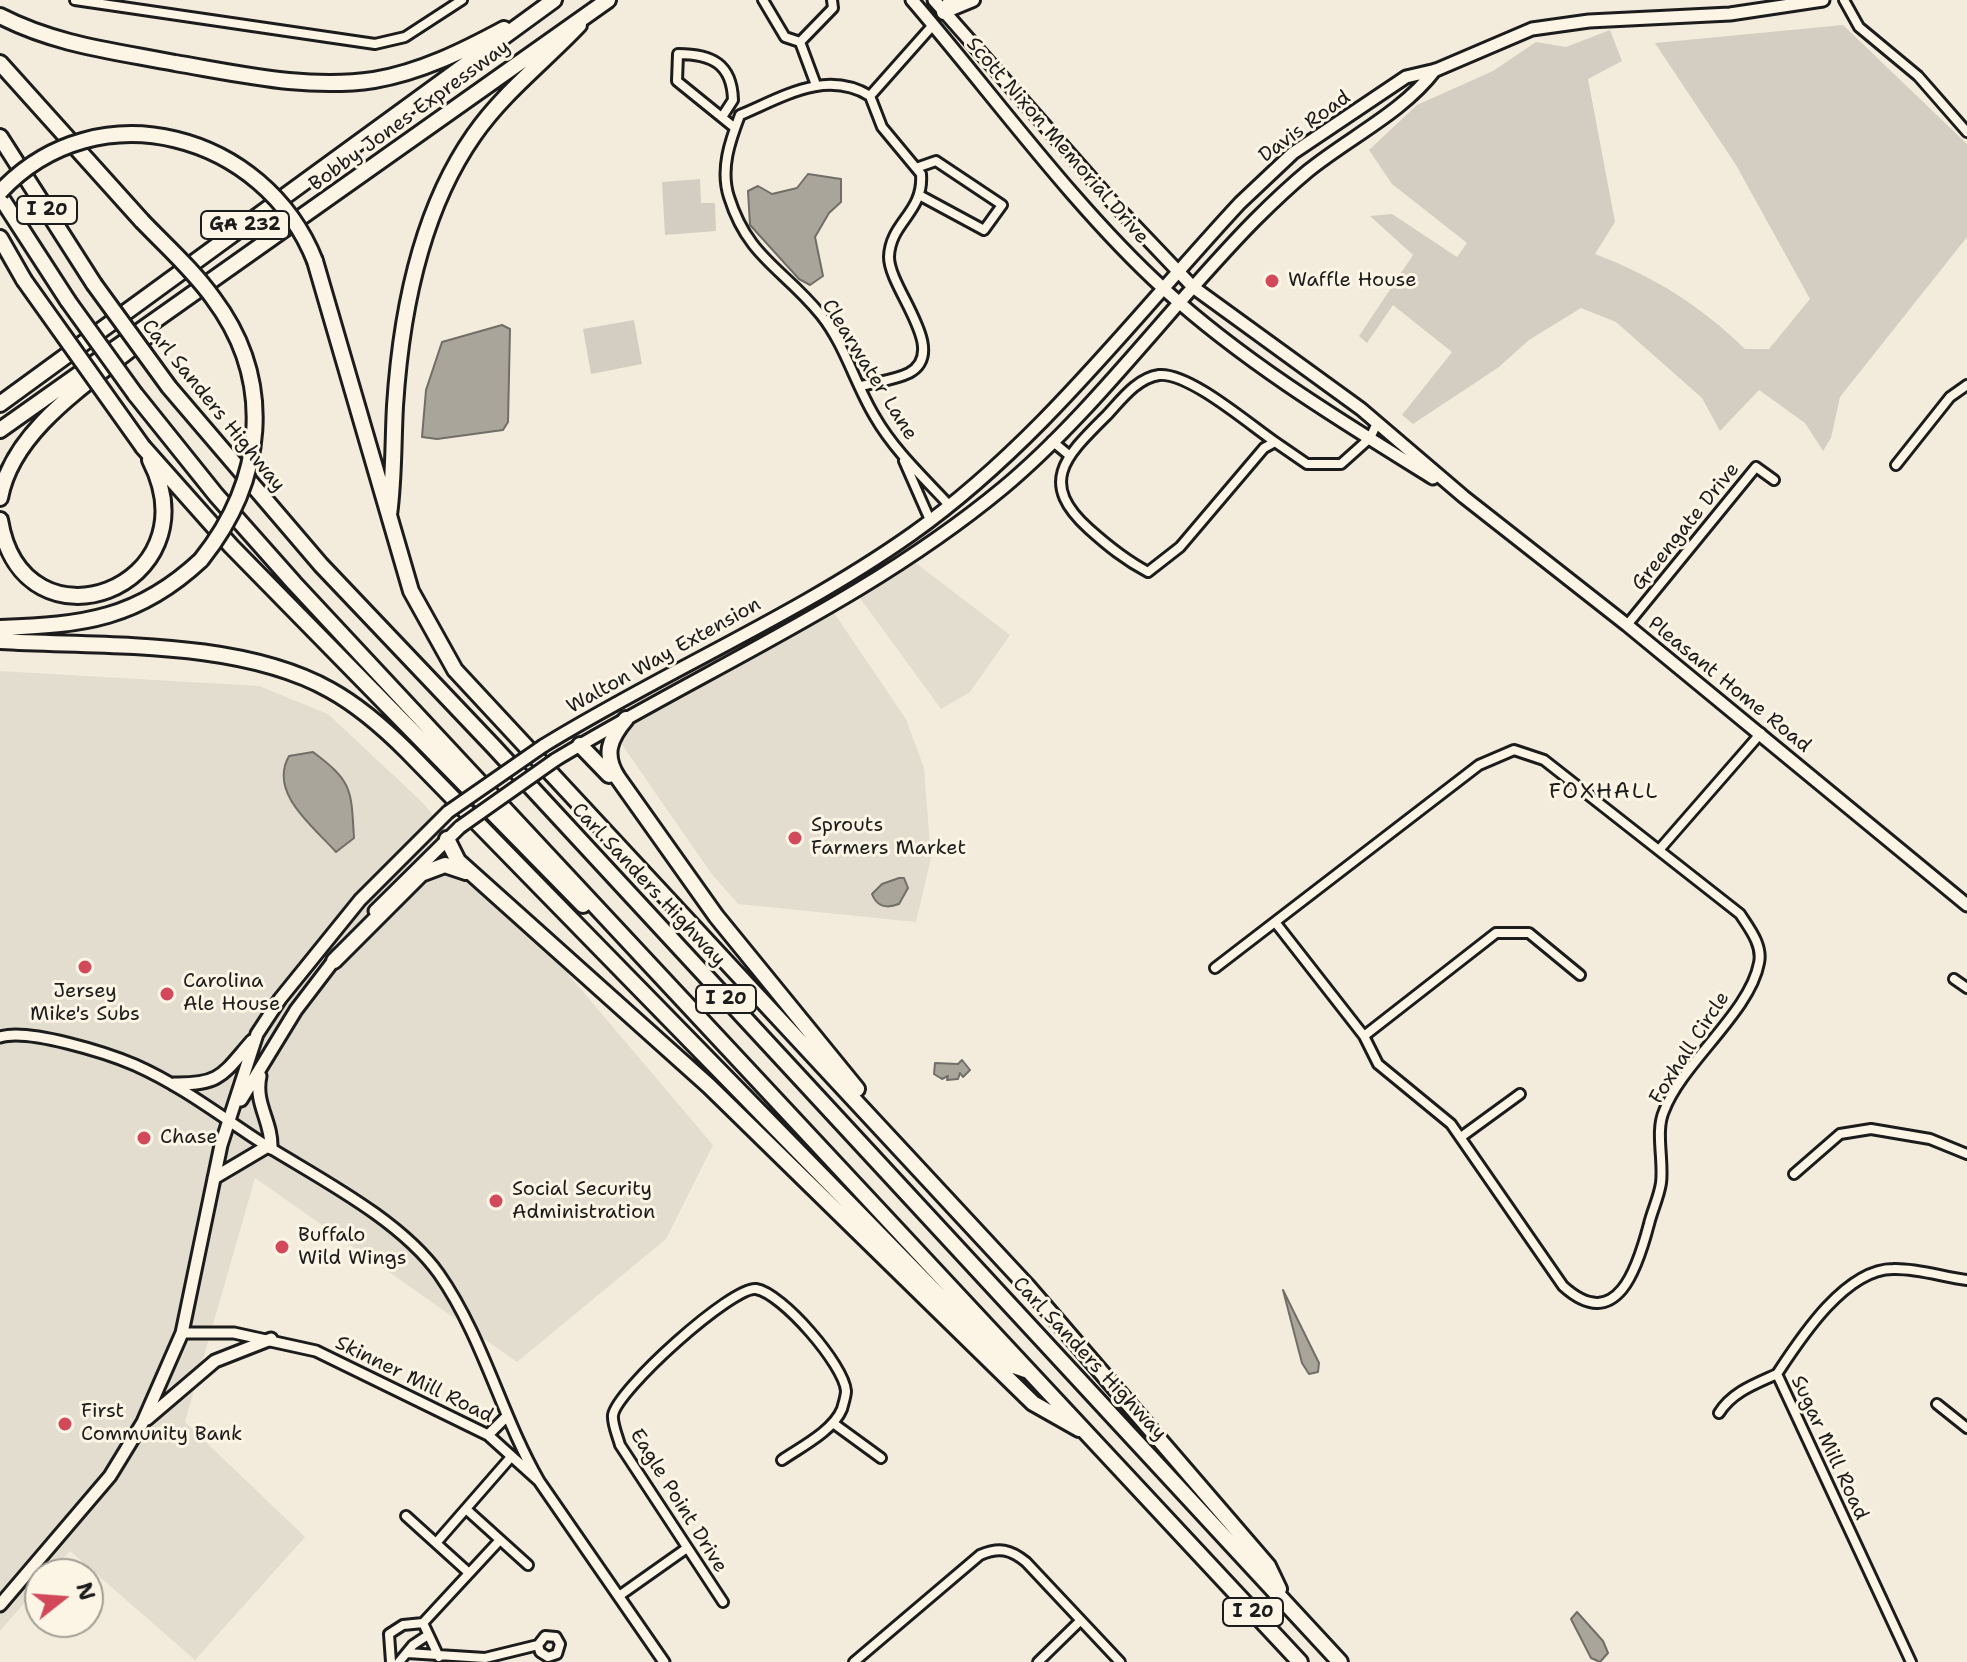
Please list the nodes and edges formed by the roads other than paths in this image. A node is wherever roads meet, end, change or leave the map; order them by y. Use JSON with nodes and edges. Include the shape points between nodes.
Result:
{"nodes":[{"id":1,"x":75,"y":0,"type":"edge"},
{"id":2,"x":462,"y":0,"type":"edge"},
{"id":3,"x":554,"y":0,"type":"edge"},
{"id":4,"x":763,"y":0,"type":"edge"},
{"id":5,"x":832,"y":0,"type":"edge"},
{"id":6,"x":912,"y":0,"type":"edge"},
{"id":7,"x":973,"y":0,"type":"edge"},
{"id":8,"x":1823,"y":0,"type":"edge"},
{"id":9,"x":1844,"y":0,"type":"edge"},
{"id":10,"x":602,"y":4,"type":"edge"},
{"id":11,"x":944,"y":4,"type":"edge"},
{"id":12,"x":534,"y":13,"type":"junction"},
{"id":13,"x":0,"y":16,"type":"edge"},
{"id":14,"x":933,"y":25,"type":"junction"},
{"id":15,"x":800,"y":42,"type":"junction"},
{"id":16,"x":0,"y":63,"type":"edge"},
{"id":17,"x":1436,"y":70,"type":"junction"},
{"id":18,"x":816,"y":85,"type":"junction"},
{"id":19,"x":870,"y":96,"type":"junction"},
{"id":20,"x":722,"y":117,"type":"junction"},
{"id":21,"x":735,"y":128,"type":"junction"},
{"id":22,"x":1967,"y":132,"type":"edge"},
{"id":23,"x":0,"y":137,"type":"edge"},
{"id":24,"x":916,"y":168,"type":"junction"},
{"id":25,"x":0,"y":194,"type":"edge"},
{"id":26,"x":921,"y":196,"type":"junction"},
{"id":27,"x":0,"y":238,"type":"edge"},
{"id":28,"x":0,"y":253,"type":"edge"},
{"id":29,"x":235,"y":265,"type":"junction"},
{"id":30,"x":1177,"y":270,"type":"junction"},
{"id":31,"x":24,"y":280,"type":"junction"},
{"id":32,"x":1193,"y":287,"type":"junction"},
{"id":33,"x":1163,"y":288,"type":"junction"},
{"id":34,"x":1179,"y":302,"type":"junction"},
{"id":35,"x":1967,"y":385,"type":"edge"},
{"id":36,"x":861,"y":386,"type":"junction"},
{"id":37,"x":4,"y":397,"type":"edge"},
{"id":38,"x":1377,"y":423,"type":"junction"},
{"id":39,"x":0,"y":430,"type":"edge"},
{"id":40,"x":1370,"y":438,"type":"junction"},
{"id":41,"x":1052,"y":441,"type":"junction"},
{"id":42,"x":1275,"y":442,"type":"junction"},
{"id":43,"x":143,"y":447,"type":"junction"},
{"id":44,"x":901,"y":453,"type":"junction"},
{"id":45,"x":1070,"y":456,"type":"junction"},
{"id":46,"x":1896,"y":465,"type":"dead end"},
{"id":47,"x":1774,"y":480,"type":"dead end"},
{"id":48,"x":1464,"y":497,"type":"junction"},
{"id":49,"x":0,"y":498,"type":"edge"},
{"id":50,"x":949,"y":505,"type":"junction"},
{"id":51,"x":388,"y":519,"type":"junction"},
{"id":52,"x":0,"y":520,"type":"edge"},
{"id":53,"x":930,"y":520,"type":"junction"},
{"id":54,"x":826,"y":587,"type":"junction"},
{"id":55,"x":832,"y":603,"type":"junction"},
{"id":56,"x":1627,"y":625,"type":"junction"},
{"id":57,"x":0,"y":628,"type":"edge"},
{"id":58,"x":0,"y":641,"type":"edge"},
{"id":59,"x":626,"y":719,"type":"junction"},
{"id":60,"x":563,"y":733,"type":"junction"},
{"id":61,"x":1761,"y":733,"type":"junction"},
{"id":62,"x":580,"y":745,"type":"junction"},
{"id":63,"x":446,"y":814,"type":"junction"},
{"id":64,"x":447,"y":839,"type":"junction"},
{"id":65,"x":1659,"y":850,"type":"junction"},
{"id":66,"x":677,"y":859,"type":"junction"},
{"id":67,"x":475,"y":876,"type":"junction"},
{"id":68,"x":1967,"y":905,"type":"edge"},
{"id":69,"x":1275,"y":922,"type":"junction"},
{"id":70,"x":625,"y":937,"type":"junction"},
{"id":71,"x":334,"y":961,"type":"junction"},
{"id":72,"x":1215,"y":968,"type":"dead end"},
{"id":73,"x":1580,"y":975,"type":"dead end"},
{"id":74,"x":1954,"y":979,"type":"dead end"},
{"id":75,"x":1967,"y":988,"type":"edge"},
{"id":76,"x":3,"y":1033,"type":"edge"},
{"id":77,"x":257,"y":1034,"type":"junction"},
{"id":78,"x":1364,"y":1036,"type":"junction"},
{"id":79,"x":263,"y":1064,"type":"junction"},
{"id":80,"x":174,"y":1084,"type":"junction"},
{"id":81,"x":1520,"y":1094,"type":"dead end"},
{"id":82,"x":874,"y":1121,"type":"junction"},
{"id":83,"x":229,"y":1122,"type":"junction"},
{"id":84,"x":1461,"y":1137,"type":"junction"},
{"id":85,"x":269,"y":1147,"type":"junction"},
{"id":86,"x":1967,"y":1154,"type":"edge"},
{"id":87,"x":1794,"y":1174,"type":"dead end"},
{"id":88,"x":214,"y":1178,"type":"junction"},
{"id":89,"x":1967,"y":1280,"type":"edge"},
{"id":90,"x":182,"y":1333,"type":"junction"},
{"id":91,"x":271,"y":1339,"type":"junction"},
{"id":92,"x":1033,"y":1373,"type":"junction"},
{"id":93,"x":1777,"y":1374,"type":"junction"},
{"id":94,"x":1937,"y":1404,"type":"dead end"},
{"id":95,"x":1719,"y":1413,"type":"dead end"},
{"id":96,"x":507,"y":1416,"type":"junction"},
{"id":97,"x":143,"y":1422,"type":"junction"},
{"id":98,"x":833,"y":1423,"type":"junction"},
{"id":99,"x":1967,"y":1428,"type":"edge"},
{"id":100,"x":488,"y":1435,"type":"junction"},
{"id":101,"x":1090,"y":1435,"type":"junction"},
{"id":102,"x":511,"y":1457,"type":"junction"},
{"id":103,"x":881,"y":1458,"type":"dead end"},
{"id":104,"x":782,"y":1460,"type":"dead end"},
{"id":105,"x":539,"y":1481,"type":"junction"},
{"id":106,"x":466,"y":1509,"type":"junction"},
{"id":107,"x":406,"y":1516,"type":"dead end"},
{"id":108,"x":499,"y":1541,"type":"junction"},
{"id":109,"x":436,"y":1543,"type":"junction"},
{"id":110,"x":687,"y":1548,"type":"junction"},
{"id":111,"x":528,"y":1565,"type":"dead end"},
{"id":112,"x":469,"y":1573,"type":"junction"},
{"id":113,"x":619,"y":1596,"type":"junction"},
{"id":114,"x":723,"y":1602,"type":"dead end"},
{"id":115,"x":0,"y":1605,"type":"edge"},
{"id":116,"x":1288,"y":1607,"type":"junction"},
{"id":117,"x":1080,"y":1621,"type":"junction"},
{"id":118,"x":423,"y":1623,"type":"junction"},
{"id":119,"x":428,"y":1635,"type":"junction"},
{"id":120,"x":538,"y":1645,"type":"dead end"},
{"id":121,"x":407,"y":1653,"type":"junction"},
{"id":122,"x":439,"y":1657,"type":"junction"},
{"id":123,"x":391,"y":1662,"type":"edge"},
{"id":124,"x":399,"y":1662,"type":"edge"},
{"id":125,"x":664,"y":1662,"type":"edge"},
{"id":126,"x":854,"y":1662,"type":"edge"},
{"id":127,"x":1038,"y":1662,"type":"edge"},
{"id":128,"x":1120,"y":1662,"type":"edge"},
{"id":129,"x":1300,"y":1662,"type":"edge"},
{"id":130,"x":1340,"y":1662,"type":"edge"},
{"id":131,"x":1911,"y":1662,"type":"edge"}],
"edges":[{"from":1,"to":2,"type":"street","via":[[375,44],[405,37]]},
{"from":3,"to":12,"type":"highway","name":"Bobby Jones Expressway","number":"GA 232"},
{"from":4,"to":15,"type":"street","via":[[785,37]]},
{"from":5,"to":15,"type":"street","via":[[833,8]]},
{"from":6,"to":14,"type":"main road","name":"Scott Nixon Memorial Drive"},
{"from":7,"to":11,"type":"main road"},
{"from":8,"to":17,"type":"main road","name":"Davis Road","via":[[1743,13],[1532,29]]},
{"from":9,"to":22,"type":"street","via":[[1859,27],[1918,76]]},
{"from":10,"to":29,"type":"highway","name":"Bobby Jones Expressway","number":"GA 232"},
{"from":10,"to":51,"type":"highway","via":[[506,95],[474,135],[441,195],[417,263],[404,336]]},
{"from":11,"to":14,"type":"main road"},
{"from":11,"to":30,"type":"main road","name":"Scott Nixon Memorial Drive"},
{"from":12,"to":13,"type":"highway","via":[[424,67],[378,79],[327,83],[95,50],[52,39]]},
{"from":12,"to":37,"type":"highway","name":"Bobby Jones Expressway","number":"GA 232"},
{"from":14,"to":19,"type":"street"},
{"from":14,"to":33,"type":"main road","name":"Scott Nixon Memorial Drive"},
{"from":15,"to":18,"type":"street"},
{"from":16,"to":57,"type":"highway","bridge":true,"via":[[213,297],[235,333],[254,393],[253,448],[245,486],[233,515],[201,560],[152,598],[106,617]]},
{"from":17,"to":30,"type":"main road","name":"Davis Road","via":[[1406,77],[1293,153]]},
{"from":17,"to":32,"type":"main road","name":"Davis Road","via":[[1419,91],[1308,171]]},
{"from":18,"to":19,"type":"street","via":[[856,87]]},
{"from":18,"to":21,"type":"street","via":[[740,115]]},
{"from":19,"to":24,"type":"street","via":[[882,127]]},
{"from":20,"to":20,"type":"street","via":[[677,81],[678,54],[715,59],[729,73],[733,100]]},
{"from":20,"to":21,"type":"street"},
{"from":21,"to":36,"type":"street","name":"Clearwater Lane","via":[[725,166],[727,193],[741,231],[754,251],[822,316]]},
{"from":23,"to":116,"type":"highway","name":"Carl Sanders Highway","number":"I 20","bridge":true,"via":[[94,284],[169,387],[321,565]]},
{"from":24,"to":26,"type":"street"},
{"from":24,"to":26,"type":"street","via":[[936,161],[1002,205],[984,230]]},
{"from":25,"to":51,"type":"highway","bridge":true,"via":[[29,168],[74,145],[120,135],[178,139],[209,149],[262,183],[294,219],[315,261]]},
{"from":25,"to":70,"type":"highway","number":"I 20","bridge":true,"via":[[135,394],[267,553]]},
{"from":26,"to":36,"type":"street","via":[[893,236],[889,258],[924,342],[922,360],[911,372]]},
{"from":27,"to":31,"type":"highway"},
{"from":28,"to":31,"type":"highway"},
{"from":29,"to":39,"type":"highway","name":"Bobby Jones Expressway","number":"GA 232"},
{"from":29,"to":49,"type":"highway","via":[[40,425],[13,456]]},
{"from":30,"to":32,"type":"main road","name":"Scott Nixon Memorial Drive"},
{"from":30,"to":33,"type":"main road","name":"Walton Way Extension"},
{"from":31,"to":43,"type":"highway","bridge":true},
{"from":32,"to":34,"type":"main road","name":"Walton Way Extension"},
{"from":32,"to":38,"type":"main road","name":"Pleasant Home Road"},
{"from":33,"to":34,"type":"main road","name":"Scott Nixon Memorial Drive"},
{"from":33,"to":50,"type":"main road","name":"Walton Way Extension","via":[[1035,427]]},
{"from":34,"to":40,"type":"main road","name":"Pleasant Home Road"},
{"from":34,"to":41,"type":"main road","name":"Walton Way Extension"},
{"from":35,"to":46,"type":"street","via":[[1950,397]]},
{"from":36,"to":44,"type":"street","name":"Clearwater Lane","via":[[874,416]]},
{"from":38,"to":40,"type":"street"},
{"from":38,"to":48,"type":"main road","name":"Pleasant Home Road"},
{"from":40,"to":42,"type":"street","via":[[1341,464],[1326,465],[1307,464]]},
{"from":40,"to":48,"type":"main road","name":"Pleasant Home Road"},
{"from":41,"to":45,"type":"street"},
{"from":41,"to":55,"type":"main road","name":"Walton Way Extension","via":[[951,529]]},
{"from":42,"to":45,"type":"street","via":[[1210,396],[1176,377],[1160,375],[1140,382]]},
{"from":42,"to":45,"type":"street","via":[[1264,448],[1180,547],[1148,572],[1122,558],[1068,510],[1060,488]]},
{"from":43,"to":52,"type":"highway","via":[[160,484],[161,526],[141,570],[114,590],[74,596],[39,585],[13,559]]},
{"from":43,"to":70,"type":"highway","via":[[231,546],[524,847],[575,898]]},
{"from":44,"to":50,"type":"street","name":"Clearwater Lane"},
{"from":44,"to":53,"type":"street"},
{"from":47,"to":56,"type":"street","name":"Greengate Drive","via":[[1756,467]]},
{"from":48,"to":56,"type":"main road","name":"Pleasant Home Road"},
{"from":50,"to":53,"type":"main road","name":"Walton Way Extension"},
{"from":51,"to":82,"type":"highway","via":[[411,591],[455,670]]},
{"from":53,"to":54,"type":"main road","name":"Walton Way Extension"},
{"from":54,"to":55,"type":"main road"},
{"from":54,"to":60,"type":"main road","name":"Walton Way Extension"},
{"from":55,"to":59,"type":"main road","name":"Walton Way Extension"},
{"from":56,"to":61,"type":"main road","name":"Pleasant Home Road"},
{"from":58,"to":92,"type":"highway","via":[[229,655],[299,675],[352,704],[407,751],[1005,1363]]},
{"from":59,"to":62,"type":"main road","name":"Walton Way Extension"},
{"from":59,"to":66,"type":"highway","via":[[612,736],[609,761]]},
{"from":60,"to":62,"type":"main road"},
{"from":60,"to":63,"type":"main road","name":"Walton Way Extension","bridge":true},
{"from":61,"to":65,"type":"street"},
{"from":61,"to":68,"type":"main road","name":"Pleasant Home Road"},
{"from":62,"to":64,"type":"main road","name":"Walton Way Extension","bridge":true},
{"from":62,"to":66,"type":"highway","via":[[604,767]]},
{"from":63,"to":64,"type":"main road"},
{"from":63,"to":77,"type":"main road","name":"Walton Way Extension","via":[[360,900]]},
{"from":64,"to":67,"type":"highway","via":[[458,861]]},
{"from":64,"to":71,"type":"main road","name":"Walton Way Extension","via":[[397,886]]},
{"from":65,"to":69,"type":"street","name":"Foxhall Circle","via":[[1544,760],[1514,750],[1479,765]]},
{"from":65,"to":84,"type":"street","name":"Foxhall Circle","via":[[1740,914],[1755,936],[1760,962],[1749,989],[1663,1112],[1660,1186],[1641,1257],[1618,1295],[1599,1302],[1578,1300],[1542,1258]]},
{"from":66,"to":82,"type":"highway","via":[[716,916],[862,1095]]},
{"from":67,"to":71,"type":"highway","via":[[454,866],[428,870]]},
{"from":67,"to":101,"type":"highway","via":[[709,1086],[1033,1403]]},
{"from":69,"to":72,"type":"street","name":"Foxhall Circle"},
{"from":69,"to":78,"type":"street","name":"Foxhall Circle"},
{"from":70,"to":92,"type":"highway","number":"I 20"},
{"from":71,"to":79,"type":"main road","name":"Walton Way Extension"},
{"from":73,"to":78,"type":"street","via":[[1529,933],[1496,933]]},
{"from":74,"to":75,"type":"street"},
{"from":76,"to":80,"type":"street","via":[[117,1058]]},
{"from":77,"to":80,"type":"main road","via":[[222,1077]]},
{"from":77,"to":83,"type":"main road","name":"Walton Way Extension"},
{"from":78,"to":84,"type":"street","name":"Foxhall Circle","via":[[1378,1064],[1440,1113]]},
{"from":79,"to":83,"type":"main road","name":"Walton Way Extension"},
{"from":79,"to":85,"type":"main road","via":[[258,1098],[270,1124]]},
{"from":80,"to":83,"type":"street"},
{"from":81,"to":84,"type":"street"},
{"from":82,"to":116,"type":"highway","via":[[1028,1287],[1258,1555]]},
{"from":83,"to":85,"type":"street"},
{"from":83,"to":88,"type":"main road","name":"Walton Way Extension"},
{"from":85,"to":88,"type":"main road"},
{"from":85,"to":96,"type":"street","via":[[355,1201],[437,1272],[478,1346]]},
{"from":86,"to":87,"type":"street","via":[[1930,1139],[1871,1129],[1840,1134]]},
{"from":88,"to":90,"type":"main road","name":"Walton Way Extension"},
{"from":89,"to":93,"type":"street","name":"Sugar Mill Road","via":[[1892,1268],[1873,1274],[1852,1285],[1808,1327]]},
{"from":90,"to":91,"type":"street","name":"Skinner Mill Road"},
{"from":90,"to":97,"type":"main road","name":"Walton Way Extension"},
{"from":91,"to":97,"type":"main road","via":[[215,1361]]},
{"from":91,"to":100,"type":"street","name":"Skinner Mill Road","via":[[316,1351]]},
{"from":92,"to":101,"type":"highway","number":"I 20"},
{"from":93,"to":95,"type":"street","via":[[1726,1401]]},
{"from":93,"to":131,"type":"street","name":"Sugar Mill Road"},
{"from":94,"to":99,"type":"street"},
{"from":96,"to":100,"type":"street"},
{"from":96,"to":105,"type":"street"},
{"from":97,"to":115,"type":"main road","name":"Walton Way Extension","via":[[110,1476]]},
{"from":98,"to":103,"type":"street"},
{"from":98,"to":104,"type":"street"},
{"from":98,"to":110,"type":"street","name":"Eagle Point Drive","via":[[846,1392],[836,1364],[796,1318],[756,1289],[726,1301],[624,1391],[612,1417],[620,1445]]},
{"from":100,"to":102,"type":"street","name":"Skinner Mill Road"},
{"from":101,"to":129,"type":"highway","number":"I 20"},
{"from":102,"to":105,"type":"street","name":"Skinner Mill Road"},
{"from":102,"to":106,"type":"street"},
{"from":105,"to":113,"type":"street","name":"Skinner Mill Road"},
{"from":106,"to":108,"type":"street"},
{"from":106,"to":109,"type":"street"},
{"from":107,"to":109,"type":"street"},
{"from":108,"to":111,"type":"street"},
{"from":108,"to":112,"type":"street"},
{"from":109,"to":112,"type":"street"},
{"from":110,"to":113,"type":"street"},
{"from":110,"to":114,"type":"street","name":"Eagle Point Drive"},
{"from":112,"to":118,"type":"street"},
{"from":113,"to":125,"type":"street","name":"Skinner Mill Road"},
{"from":116,"to":130,"type":"highway","name":"Carl Sanders Highway","number":"I 20"},
{"from":117,"to":126,"type":"street","via":[[1026,1562],[996,1548],[980,1555]]},
{"from":117,"to":127,"type":"street"},
{"from":117,"to":128,"type":"street"},
{"from":118,"to":119,"type":"street"},
{"from":118,"to":123,"type":"street","via":[[403,1625],[389,1634]]},
{"from":119,"to":121,"type":"street"},
{"from":119,"to":122,"type":"street"},
{"from":120,"to":122,"type":"street","via":[[502,1656]]},
{"from":121,"to":122,"type":"street"},
{"from":121,"to":124,"type":"street"}]}
